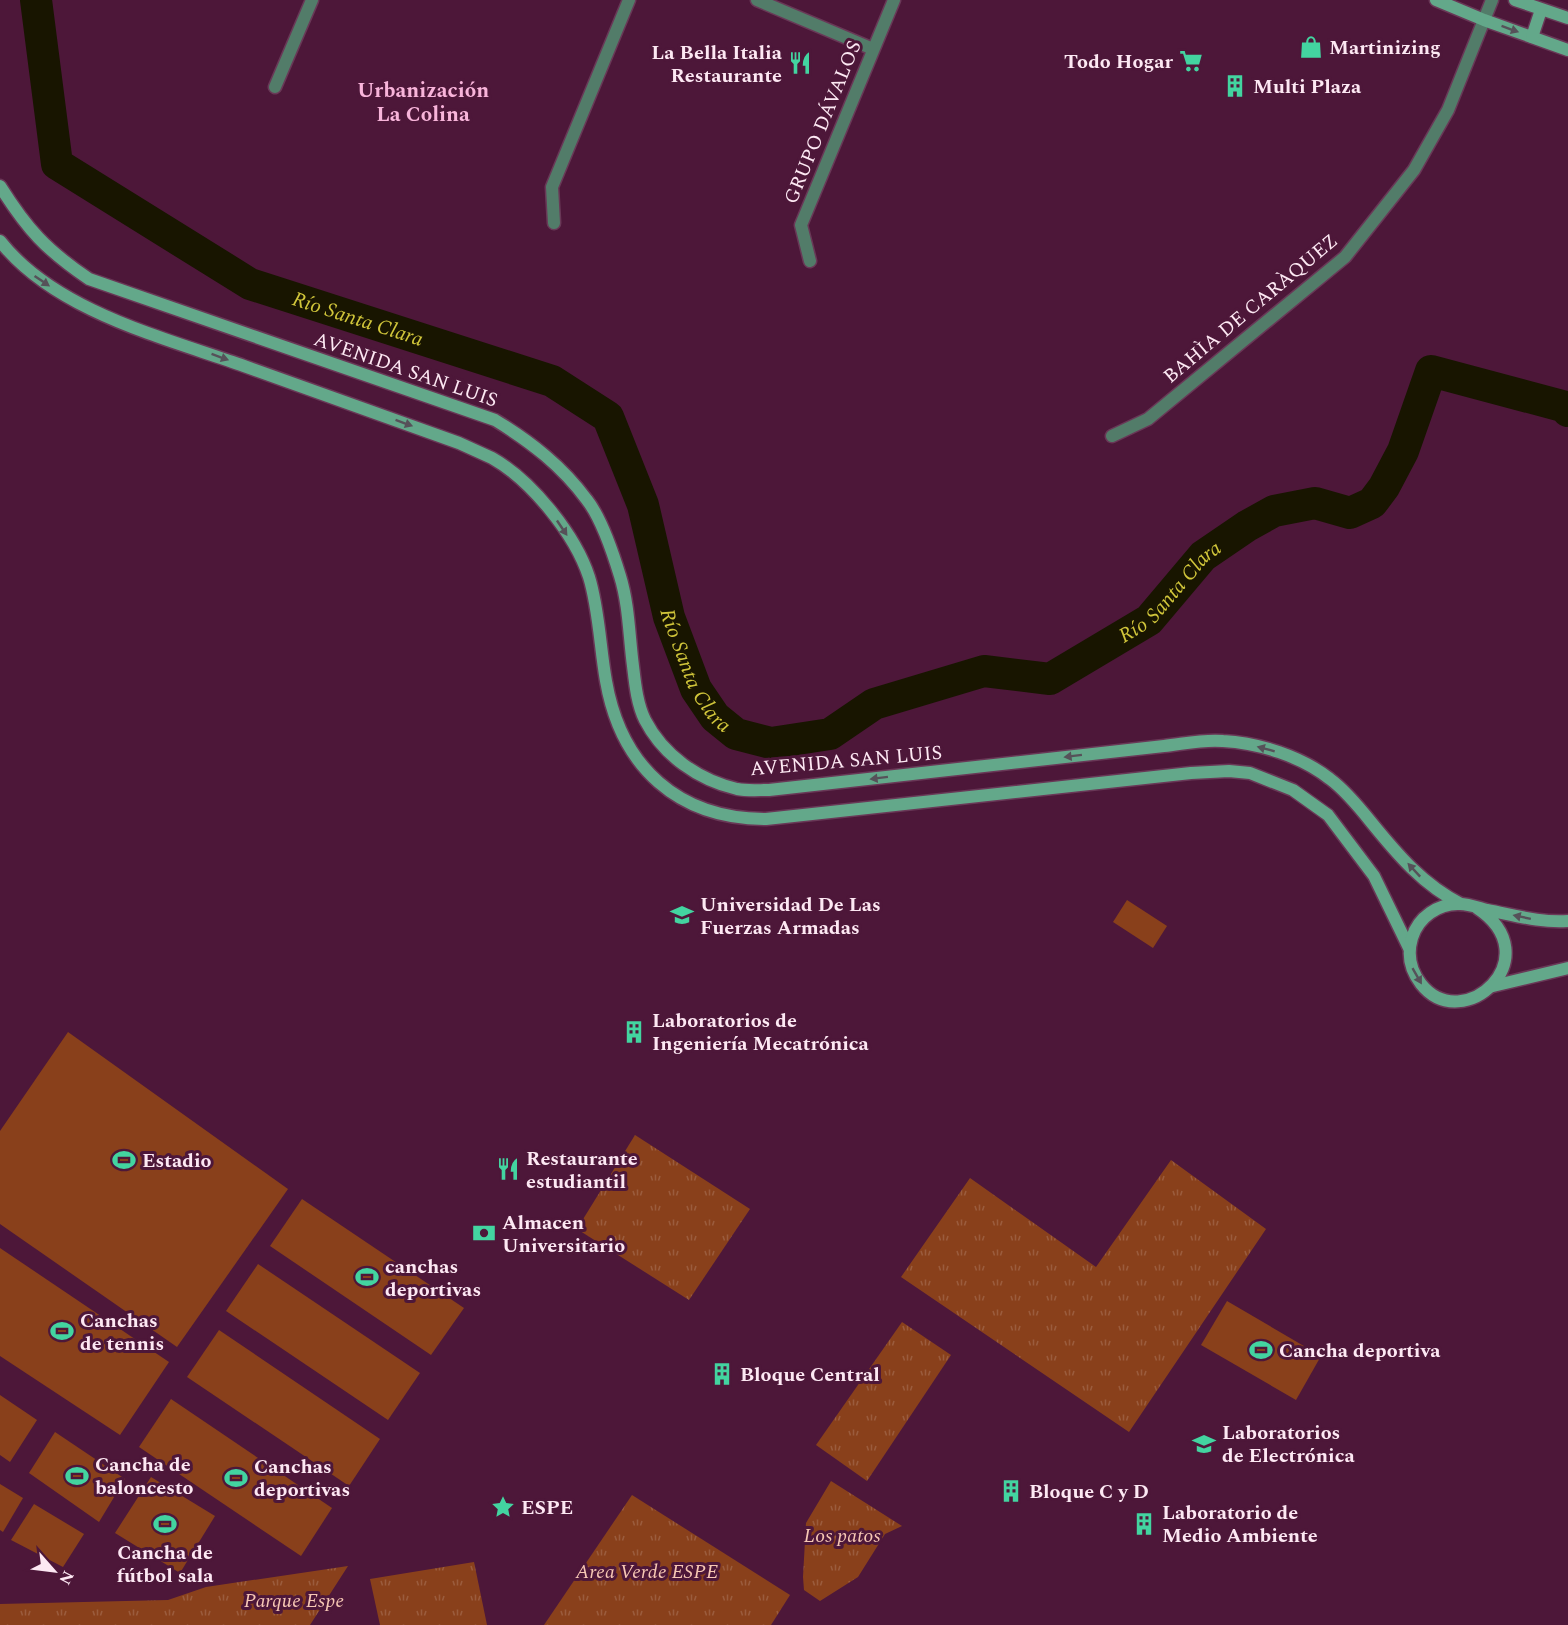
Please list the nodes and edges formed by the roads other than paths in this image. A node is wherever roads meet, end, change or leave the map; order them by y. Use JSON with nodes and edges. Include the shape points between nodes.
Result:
{"nodes":[{"id":1,"x":312,"y":0,"type":"edge"},
{"id":2,"x":629,"y":0,"type":"edge"},
{"id":3,"x":757,"y":0,"type":"edge"},
{"id":4,"x":894,"y":0,"type":"edge"},
{"id":5,"x":1436,"y":0,"type":"edge"},
{"id":6,"x":1492,"y":0,"type":"edge"},
{"id":7,"x":1515,"y":0,"type":"edge"},
{"id":8,"x":1541,"y":10,"type":"junction"},
{"id":9,"x":1568,"y":18,"type":"edge"},
{"id":10,"x":1485,"y":20,"type":"junction"},
{"id":11,"x":1532,"y":37,"type":"junction"},
{"id":12,"x":873,"y":49,"type":"junction"},
{"id":13,"x":1568,"y":50,"type":"edge"},
{"id":14,"x":275,"y":87,"type":"dead end"},
{"id":15,"x":0,"y":186,"type":"edge"},
{"id":16,"x":554,"y":224,"type":"dead end"},
{"id":17,"x":0,"y":241,"type":"edge"},
{"id":18,"x":810,"y":261,"type":"dead end"},
{"id":19,"x":1112,"y":435,"type":"dead end"},
{"id":20,"x":1461,"y":904,"type":"junction"},
{"id":21,"x":1477,"y":908,"type":"junction"},
{"id":22,"x":1568,"y":921,"type":"edge"},
{"id":23,"x":1409,"y":948,"type":"junction"},
{"id":24,"x":1568,"y":968,"type":"edge"},
{"id":25,"x":1493,"y":986,"type":"junction"}],
"edges":[{"from":1,"to":14,"type":"street"},
{"from":2,"to":16,"type":"street","via":[[552,187]]},
{"from":3,"to":12,"type":"street"},
{"from":4,"to":12,"type":"street","name":"GRUPO DÁVALOS"},
{"from":5,"to":10,"type":"street"},
{"from":6,"to":10,"type":"street","name":"BAHÌA DE CARÀQUEZ"},
{"from":7,"to":8,"type":"street"},
{"from":8,"to":9,"type":"street"},
{"from":8,"to":11,"type":"street"},
{"from":10,"to":11,"type":"street","one_way":true},
{"from":10,"to":19,"type":"street","name":"BAHÌA DE CARÀQUEZ","via":[[1448,110],[1414,170],[1345,257],[1148,419]]},
{"from":11,"to":13,"type":"street"},
{"from":12,"to":18,"type":"street","name":"GRUPO DÁVALOS","via":[[801,225]]},
{"from":20,"to":15,"type":"street","name":"AVENIDA SAN LUIS","one_way":true,"via":[[1428,884],[1330,779],[1278,752],[1250,745],[1222,741],[1164,746],[769,790],[739,789],[707,779],[670,754],[644,718],[621,578],[612,551],[589,502],[536,446],[495,420],[89,279],[38,240]]},
{"from":17,"to":23,"type":"street","one_way":true,"via":[[39,280],[97,313],[459,443],[494,459],[529,487],[560,524],[589,578],[606,684],[626,743],[655,782],[678,797],[721,814],[766,819],[1191,773],[1250,773],[1293,790],[1328,814],[1374,876]]},
{"from":20,"to":21,"type":"street"},
{"from":20,"to":23,"type":"street","via":[[1446,905],[1426,916],[1413,934]]},
{"from":22,"to":21,"type":"street","one_way":true,"via":[[1538,920]]},
{"from":21,"to":25,"type":"street","via":[[1495,922],[1505,942],[1502,973]]},
{"from":23,"to":25,"type":"street","one_way":true,"via":[[1416,977],[1438,997],[1467,1000]]},
{"from":24,"to":25,"type":"street"}]}
